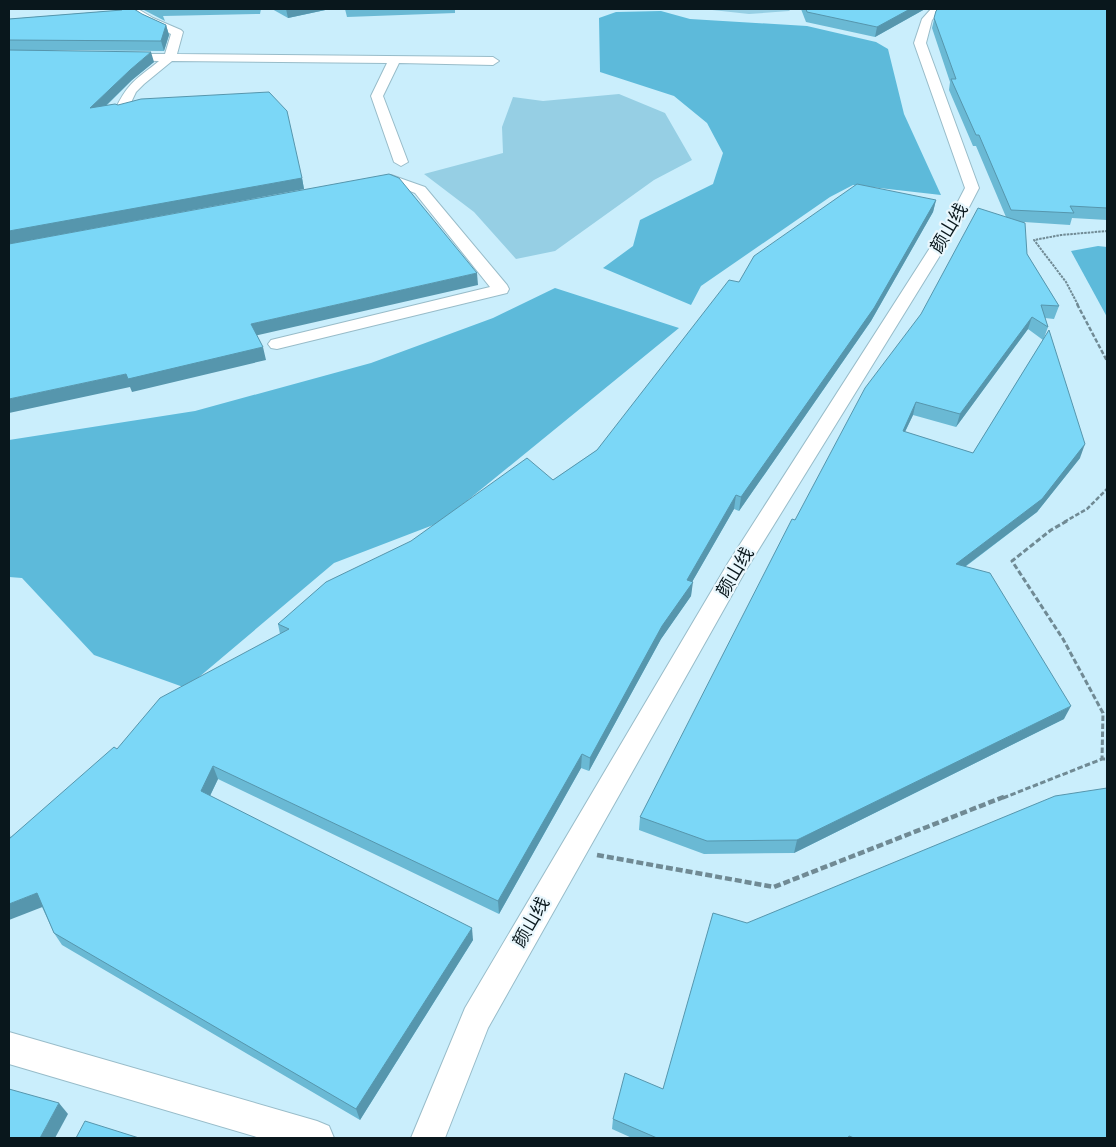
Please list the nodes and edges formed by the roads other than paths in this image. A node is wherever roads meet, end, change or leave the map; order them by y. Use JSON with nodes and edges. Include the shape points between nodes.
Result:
{"nodes":[{"id":1,"x":131,"y":9,"type":"edge"},
{"id":2,"x":937,"y":9,"type":"edge"},
{"id":3,"x":113,"y":56,"type":"edge"},
{"id":4,"x":170,"y":58,"type":"junction"},
{"id":5,"x":395,"y":60,"type":"junction"},
{"id":6,"x":493,"y":61,"type":"dead end"},
{"id":7,"x":121,"y":110,"type":"edge"},
{"id":8,"x":401,"y":162,"type":"dead end"},
{"id":9,"x":362,"y":185,"type":"edge"},
{"id":10,"x":277,"y":344,"type":"dead end"},
{"id":11,"x":9,"y":1048,"type":"edge"},
{"id":12,"x":316,"y":1138,"type":"edge"},
{"id":13,"x":428,"y":1138,"type":"edge"}],
"edges":[{"from":1,"to":4,"type":"street","via":[[177,32],[176,47]]},
{"from":2,"to":13,"type":"street","name":"颜山线","via":[[927,19],[920,43],[972,188],[736,568],[476,1019]]},
{"from":3,"to":4,"type":"street"},
{"from":4,"to":5,"type":"street"},
{"from":4,"to":7,"type":"street","via":[[132,89]]},
{"from":5,"to":6,"type":"street"},
{"from":5,"to":8,"type":"street","via":[[377,96]]},
{"from":9,"to":10,"type":"street","via":[[392,179],[420,190],[501,289]]},
{"from":11,"to":12,"type":"street"}]}
